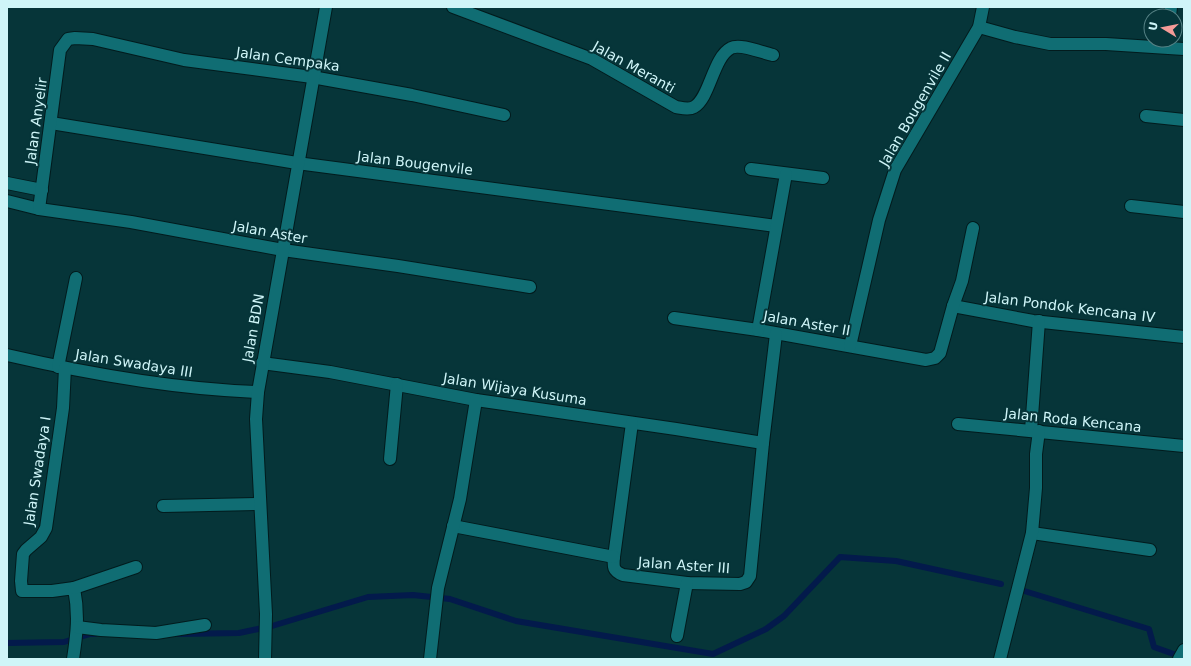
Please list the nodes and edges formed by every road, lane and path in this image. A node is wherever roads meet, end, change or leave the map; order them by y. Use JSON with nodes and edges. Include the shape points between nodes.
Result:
{"nodes":[{"id":1,"x":326,"y":7,"type":"edge"},
{"id":2,"x":453,"y":7,"type":"edge"},
{"id":3,"x":983,"y":7,"type":"edge"},
{"id":4,"x":979,"y":27,"type":"junction"},
{"id":5,"x":68,"y":39,"type":"joint"},
{"id":6,"x":1143,"y":44,"type":"edge"},
{"id":7,"x":773,"y":56,"type":"dead end"},
{"id":8,"x":312,"y":77,"type":"junction"},
{"id":9,"x":504,"y":115,"type":"dead end"},
{"id":10,"x":1146,"y":116,"type":"dead end"},
{"id":11,"x":1184,"y":120,"type":"edge"},
{"id":12,"x":51,"y":123,"type":"junction"},
{"id":13,"x":297,"y":163,"type":"junction"},
{"id":14,"x":751,"y":169,"type":"dead end"},
{"id":15,"x":786,"y":174,"type":"junction"},
{"id":16,"x":823,"y":178,"type":"dead end"},
{"id":17,"x":7,"y":184,"type":"edge"},
{"id":18,"x":42,"y":190,"type":"junction"},
{"id":19,"x":7,"y":201,"type":"edge"},
{"id":20,"x":1130,"y":206,"type":"dead end"},
{"id":21,"x":39,"y":209,"type":"junction"},
{"id":22,"x":1184,"y":212,"type":"edge"},
{"id":23,"x":776,"y":226,"type":"junction"},
{"id":24,"x":973,"y":228,"type":"dead end"},
{"id":25,"x":283,"y":250,"type":"junction"},
{"id":26,"x":76,"y":278,"type":"dead end"},
{"id":27,"x":530,"y":287,"type":"dead end"},
{"id":28,"x":953,"y":306,"type":"junction"},
{"id":29,"x":674,"y":318,"type":"dead end"},
{"id":30,"x":1038,"y":321,"type":"junction"},
{"id":31,"x":758,"y":330,"type":"junction"},
{"id":32,"x":776,"y":334,"type":"junction"},
{"id":33,"x":1184,"y":337,"type":"edge"},
{"id":34,"x":850,"y":346,"type":"junction"},
{"id":35,"x":7,"y":354,"type":"edge"},
{"id":36,"x":262,"y":363,"type":"junction"},
{"id":37,"x":62,"y":368,"type":"junction"},
{"id":38,"x":397,"y":384,"type":"junction"},
{"id":39,"x":258,"y":392,"type":"junction"},
{"id":40,"x":476,"y":400,"type":"junction"},
{"id":41,"x":632,"y":423,"type":"junction"},
{"id":42,"x":958,"y":424,"type":"dead end"},
{"id":43,"x":1035,"y":431,"type":"junction"},
{"id":44,"x":763,"y":443,"type":"junction"},
{"id":45,"x":1184,"y":446,"type":"edge"},
{"id":46,"x":390,"y":458,"type":"dead end"},
{"id":47,"x":260,"y":504,"type":"junction"},
{"id":48,"x":163,"y":506,"type":"dead end"},
{"id":49,"x":453,"y":526,"type":"junction"},
{"id":50,"x":1032,"y":533,"type":"junction"},
{"id":51,"x":1150,"y":550,"type":"dead end"},
{"id":52,"x":614,"y":557,"type":"junction"},
{"id":53,"x":136,"y":567,"type":"dead end"},
{"id":54,"x":687,"y":583,"type":"junction"},
{"id":55,"x":74,"y":588,"type":"junction"},
{"id":56,"x":205,"y":625,"type":"dead end"},
{"id":57,"x":77,"y":635,"type":"junction"},
{"id":58,"x":677,"y":636,"type":"dead end"},
{"id":59,"x":1184,"y":650,"type":"edge"},
{"id":60,"x":73,"y":659,"type":"edge"},
{"id":61,"x":265,"y":659,"type":"edge"},
{"id":62,"x":430,"y":659,"type":"edge"},
{"id":63,"x":1000,"y":659,"type":"edge"},
{"id":64,"x":1179,"y":659,"type":"edge"}],
"edges":[{"from":1,"to":8,"type":"street","name":"Jalan BDN"},
{"from":2,"to":7,"type":"street","name":"Jalan Meranti","via":[[592,59],[676,107],[685,109],[695,106],[703,97],[723,55],[732,47],[741,46]]},
{"from":3,"to":4,"type":"street","name":"Jalan Bougenvile II"},
{"from":4,"to":6,"type":"street","via":[[1050,44]]},
{"from":4,"to":34,"type":"street","name":"Jalan Bougenvile II","via":[[895,170],[879,220]]},
{"from":5,"to":8,"type":"street","name":"Jalan Cempaka","via":[[93,39],[184,60]]},
{"from":5,"to":12,"type":"street","name":"Jalan Anyelir","via":[[60,50]]},
{"from":8,"to":9,"type":"street","name":"Jalan Cempaka"},
{"from":8,"to":13,"type":"street","name":"Jalan BDN"},
{"from":10,"to":11,"type":"street"},
{"from":12,"to":13,"type":"street","name":"Jalan Bougenvile"},
{"from":12,"to":18,"type":"street","name":"Jalan Anyelir"},
{"from":13,"to":23,"type":"street","name":"Jalan Bougenvile"},
{"from":13,"to":25,"type":"street","name":"Jalan BDN"},
{"from":14,"to":15,"type":"street"},
{"from":15,"to":16,"type":"street"},
{"from":15,"to":23,"type":"street"},
{"from":17,"to":18,"type":"street"},
{"from":18,"to":21,"type":"street","name":"Jalan Anyelir"},
{"from":19,"to":21,"type":"street","name":"Jalan Aster"},
{"from":20,"to":22,"type":"street"},
{"from":21,"to":25,"type":"street","name":"Jalan Aster","via":[[131,222]]},
{"from":23,"to":31,"type":"street"},
{"from":24,"to":28,"type":"street","via":[[962,281]]},
{"from":25,"to":27,"type":"street","name":"Jalan Aster"},
{"from":25,"to":36,"type":"street","name":"Jalan BDN"},
{"from":26,"to":37,"type":"street"},
{"from":28,"to":30,"type":"street","name":"Jalan Pondok Kencana IV"},
{"from":28,"to":34,"type":"street","name":"Jalan Aster II","via":[[940,353],[935,358],[926,360]]},
{"from":29,"to":31,"type":"street","name":"Jalan Aster II"},
{"from":30,"to":33,"type":"street","name":"Jalan Pondok Kencana IV"},
{"from":30,"to":43,"type":"street"},
{"from":31,"to":32,"type":"street","name":"Jalan Aster II"},
{"from":32,"to":34,"type":"street","name":"Jalan Aster II"},
{"from":32,"to":44,"type":"street","name":"Jalan Aster III"},
{"from":35,"to":37,"type":"street","name":"Jalan Swadaya III"},
{"from":36,"to":38,"type":"street","name":"Jalan Wijaya Kusuma"},
{"from":36,"to":39,"type":"street","name":"Jalan BDN"},
{"from":37,"to":39,"type":"street","name":"Jalan Swadaya III","via":[[162,385]]},
{"from":37,"to":55,"type":"street","name":"Jalan Swadaya I","via":[[62,408],[46,528],[41,537],[23,554],[21,581],[22,591]]},
{"from":38,"to":40,"type":"street","name":"Jalan Wijaya Kusuma"},
{"from":38,"to":46,"type":"street"},
{"from":39,"to":47,"type":"street","name":"Jalan BDN","via":[[256,419]]},
{"from":40,"to":41,"type":"street","name":"Jalan Wijaya Kusuma"},
{"from":40,"to":49,"type":"street","via":[[460,499]]},
{"from":41,"to":44,"type":"street","name":"Jalan Wijaya Kusuma"},
{"from":41,"to":52,"type":"street","name":"Jalan Aster III"},
{"from":42,"to":43,"type":"street","name":"Jalan Roda Kencana"},
{"from":43,"to":45,"type":"street","name":"Jalan Roda Kencana"},
{"from":43,"to":50,"type":"street","via":[[1036,488]]},
{"from":44,"to":54,"type":"street","name":"Jalan Aster III","via":[[750,576],[746,582],[740,584]]},
{"from":47,"to":48,"type":"street"},
{"from":47,"to":61,"type":"street","name":"Jalan BDN","via":[[266,614]]},
{"from":49,"to":52,"type":"street"},
{"from":49,"to":62,"type":"street","via":[[438,588]]},
{"from":50,"to":51,"type":"street"},
{"from":50,"to":63,"type":"street"},
{"from":52,"to":54,"type":"street","name":"Jalan Aster III","via":[[613,567],[623,575]]},
{"from":53,"to":55,"type":"street"},
{"from":54,"to":58,"type":"street"},
{"from":55,"to":57,"type":"street"},
{"from":56,"to":57,"type":"street","via":[[156,632]]},
{"from":57,"to":60,"type":"street"},
{"from":59,"to":64,"type":"street"}]}
